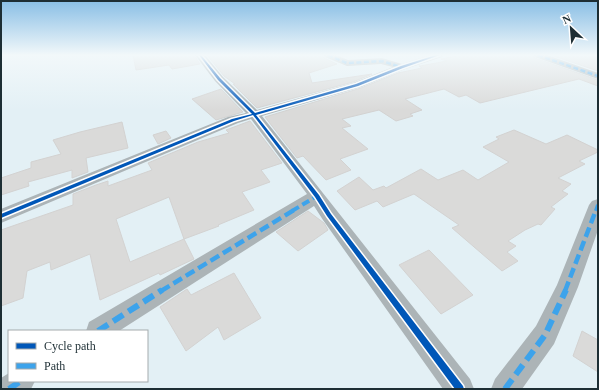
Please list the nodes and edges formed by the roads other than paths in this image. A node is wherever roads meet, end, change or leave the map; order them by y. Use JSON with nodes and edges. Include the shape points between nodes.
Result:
{"nodes":[{"id":1,"x":214,"y":73,"type":"edge"},
{"id":2,"x":386,"y":73,"type":"edge"},
{"id":3,"x":254,"y":114,"type":"junction"},
{"id":4,"x":317,"y":196,"type":"junction"},
{"id":5,"x":598,"y":205,"type":"edge"},
{"id":6,"x":1,"y":216,"type":"edge"},
{"id":7,"x":100,"y":330,"type":"edge"},
{"id":8,"x":20,"y":382,"type":"edge"},
{"id":9,"x":9,"y":389,"type":"edge"},
{"id":10,"x":460,"y":389,"type":"edge"},
{"id":11,"x":505,"y":389,"type":"edge"}],
"edges":[{"from":1,"to":3,"type":"street"},
{"from":2,"to":3,"type":"street","via":[[357,85]]},
{"from":3,"to":4,"type":"street"},
{"from":3,"to":6,"type":"street","via":[[233,120]]},
{"from":4,"to":7,"type":"street"},
{"from":4,"to":10,"type":"street"},
{"from":5,"to":11,"type":"street","via":[[567,287],[545,335]]},
{"from":8,"to":9,"type":"street"}]}
